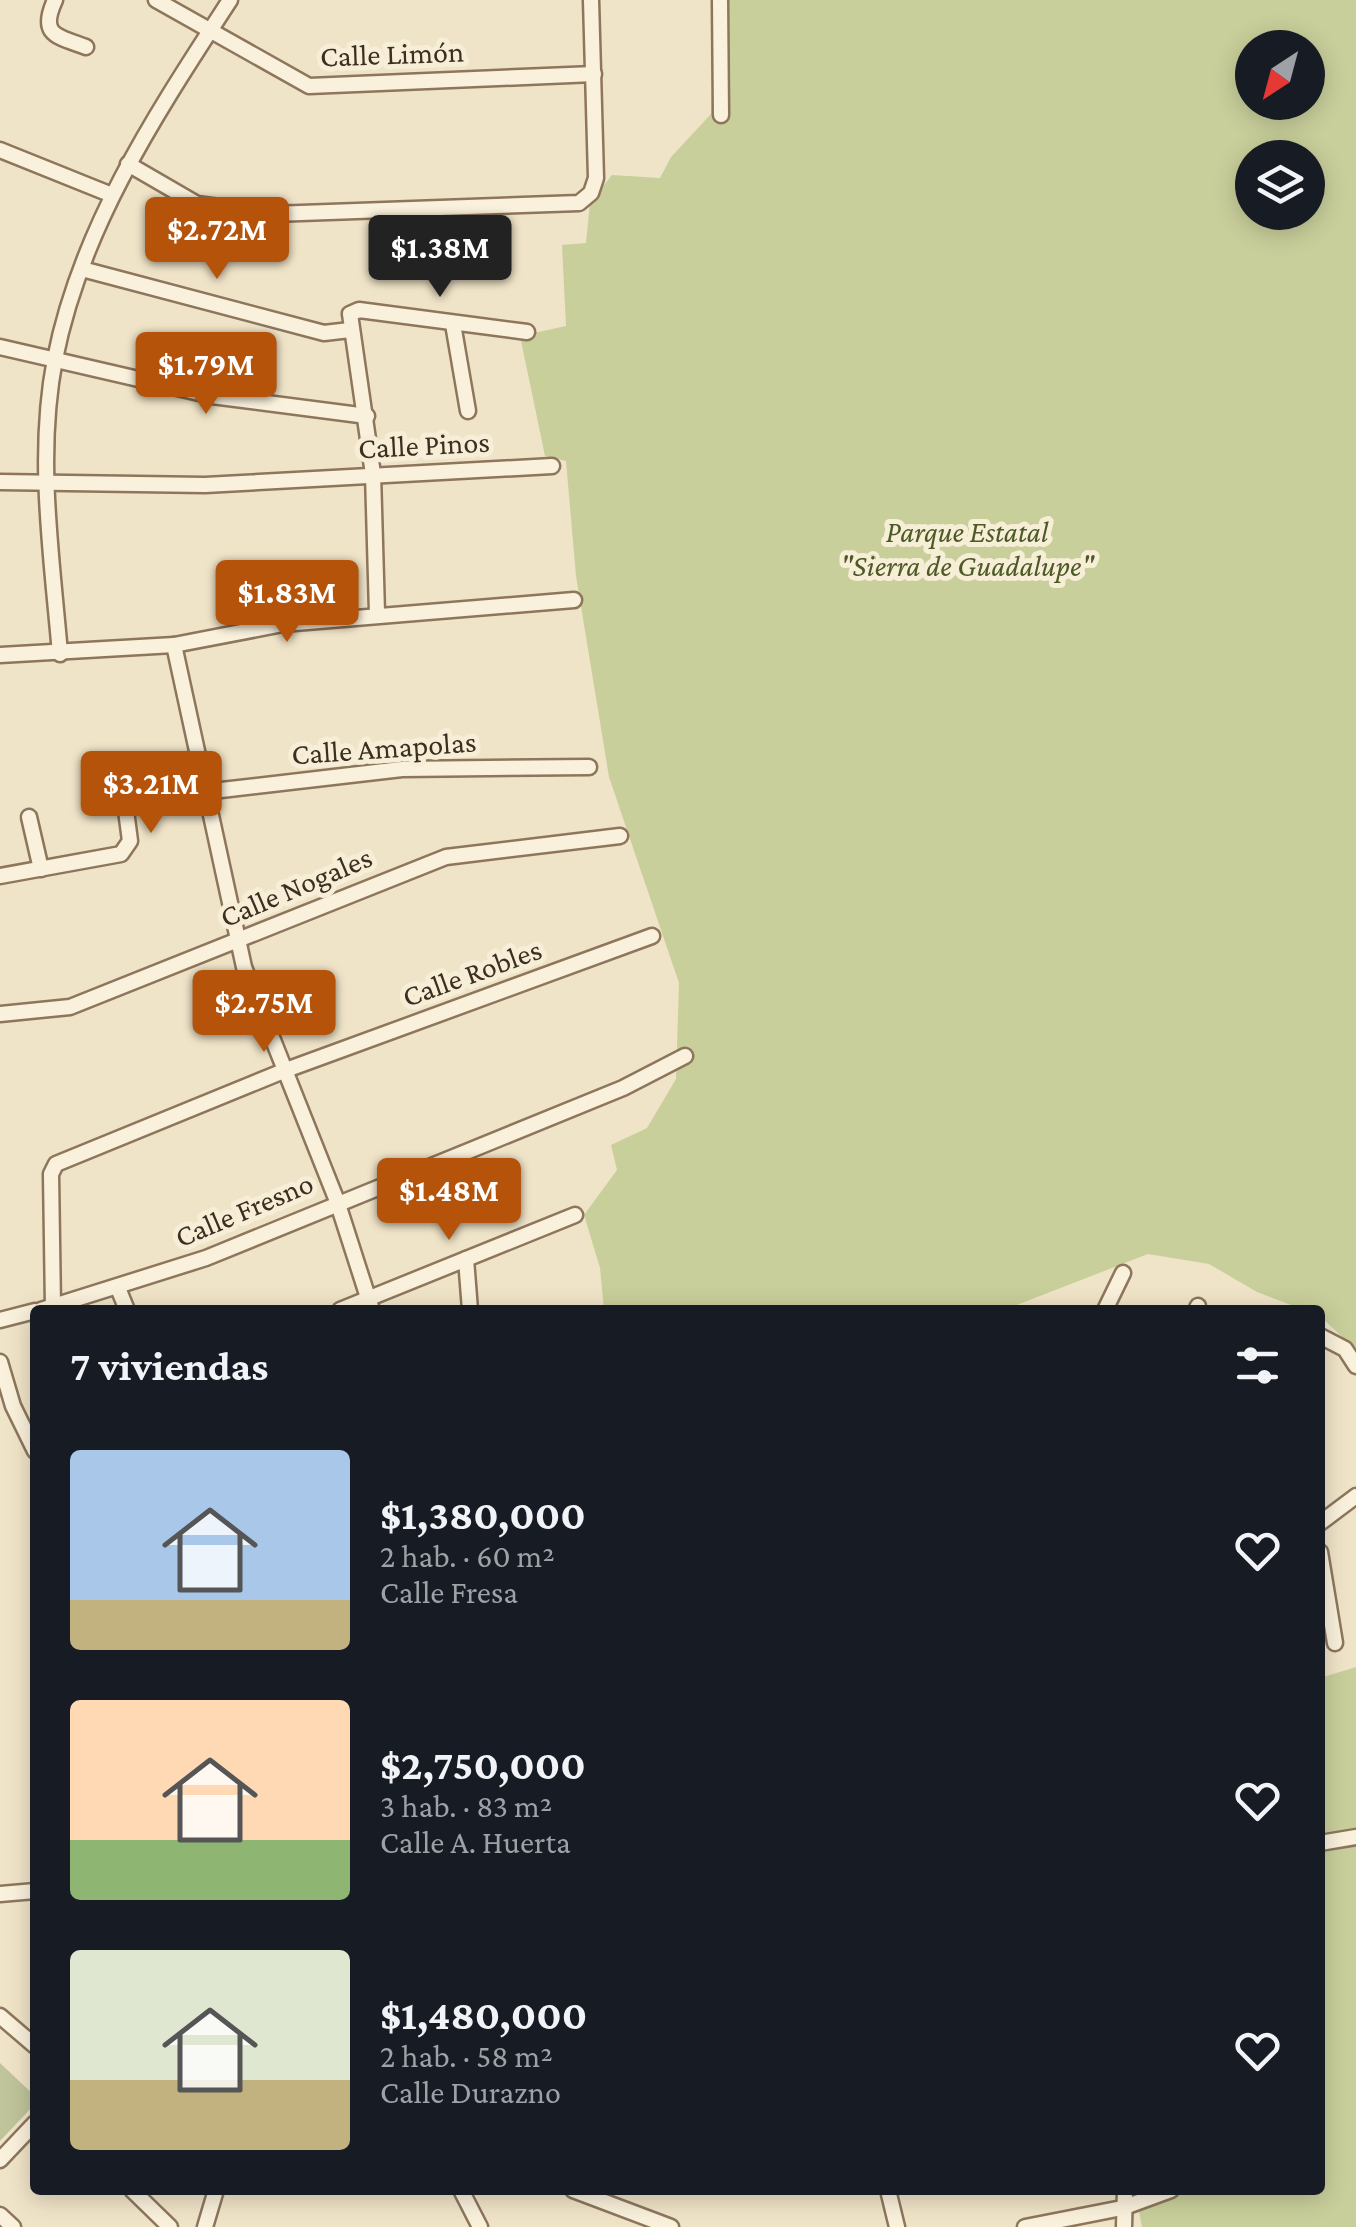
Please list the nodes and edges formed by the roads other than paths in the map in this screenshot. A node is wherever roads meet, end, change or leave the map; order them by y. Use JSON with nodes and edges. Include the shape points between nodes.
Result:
{"nodes":[{"id":1,"x":55,"y":0,"type":"edge"},
{"id":2,"x":156,"y":0,"type":"edge"},
{"id":3,"x":230,"y":0,"type":"edge"},
{"id":4,"x":592,"y":0,"type":"edge"},
{"id":5,"x":720,"y":0,"type":"edge"},
{"id":6,"x":209,"y":32,"type":"junction"},
{"id":7,"x":86,"y":47,"type":"dead end"},
{"id":8,"x":594,"y":74,"type":"junction"},
{"id":9,"x":722,"y":115,"type":"dead end"},
{"id":10,"x":0,"y":150,"type":"edge"},
{"id":11,"x":128,"y":164,"type":"junction"},
{"id":12,"x":112,"y":195,"type":"junction"},
{"id":13,"x":82,"y":269,"type":"junction"},
{"id":14,"x":453,"y":324,"type":"junction"},
{"id":15,"x":350,"y":330,"type":"junction"},
{"id":16,"x":527,"y":332,"type":"dead end"},
{"id":17,"x":0,"y":347,"type":"edge"},
{"id":18,"x":55,"y":360,"type":"junction"},
{"id":19,"x":468,"y":411,"type":"dead end"},
{"id":20,"x":367,"y":416,"type":"junction"},
{"id":21,"x":552,"y":466,"type":"dead end"},
{"id":22,"x":373,"y":474,"type":"junction"},
{"id":23,"x":0,"y":482,"type":"edge"},
{"id":24,"x":46,"y":483,"type":"junction"},
{"id":25,"x":574,"y":600,"type":"dead end"},
{"id":26,"x":377,"y":614,"type":"junction"},
{"id":27,"x":174,"y":645,"type":"junction"},
{"id":28,"x":60,"y":654,"type":"junction"},
{"id":29,"x":0,"y":655,"type":"edge"},
{"id":30,"x":589,"y":767,"type":"dead end"},
{"id":31,"x":204,"y":792,"type":"junction"},
{"id":32,"x":29,"y":817,"type":"dead end"},
{"id":33,"x":620,"y":836,"type":"dead end"},
{"id":34,"x":41,"y":869,"type":"junction"},
{"id":35,"x":0,"y":876,"type":"edge"},
{"id":36,"x":652,"y":936,"type":"dead end"},
{"id":37,"x":238,"y":941,"type":"junction"},
{"id":38,"x":0,"y":1014,"type":"edge"},
{"id":39,"x":685,"y":1056,"type":"dead end"},
{"id":40,"x":286,"y":1070,"type":"junction"},
{"id":41,"x":338,"y":1201,"type":"junction"},
{"id":42,"x":575,"y":1215,"type":"dead end"},
{"id":43,"x":466,"y":1259,"type":"junction"},
{"id":44,"x":1123,"y":1273,"type":"dead end"},
{"id":45,"x":118,"y":1288,"type":"junction"},
{"id":46,"x":371,"y":1304,"type":"edge"},
{"id":47,"x":43,"y":1305,"type":"edge"},
{"id":48,"x":60,"y":1305,"type":"edge"},
{"id":49,"x":125,"y":1305,"type":"edge"},
{"id":50,"x":470,"y":1305,"type":"edge"},
{"id":51,"x":1107,"y":1305,"type":"edge"},
{"id":52,"x":30,"y":1313,"type":"edge"},
{"id":53,"x":0,"y":1320,"type":"edge"},
{"id":54,"x":1325,"y":1339,"type":"edge"},
{"id":55,"x":0,"y":1362,"type":"edge"},
{"id":56,"x":1356,"y":1366,"type":"edge"},
{"id":57,"x":30,"y":1442,"type":"edge"},
{"id":58,"x":1356,"y":1496,"type":"edge"},
{"id":59,"x":1325,"y":1519,"type":"edge"},
{"id":60,"x":1325,"y":1584,"type":"edge"},
{"id":61,"x":1334,"y":1643,"type":"dead end"},
{"id":62,"x":1356,"y":1838,"type":"edge"},
{"id":63,"x":1325,"y":1842,"type":"edge"},
{"id":64,"x":30,"y":1891,"type":"edge"},
{"id":65,"x":0,"y":1894,"type":"edge"},
{"id":66,"x":0,"y":2016,"type":"edge"},
{"id":67,"x":30,"y":2042,"type":"edge"},
{"id":68,"x":30,"y":2127,"type":"edge"},
{"id":69,"x":0,"y":2160,"type":"edge"},
{"id":70,"x":137,"y":2195,"type":"edge"},
{"id":71,"x":215,"y":2195,"type":"edge"},
{"id":72,"x":463,"y":2195,"type":"edge"},
{"id":73,"x":586,"y":2195,"type":"edge"},
{"id":74,"x":889,"y":2195,"type":"edge"},
{"id":75,"x":1124,"y":2195,"type":"edge"},
{"id":76,"x":1157,"y":2195,"type":"edge"},
{"id":77,"x":1122,"y":2208,"type":"junction"},
{"id":78,"x":0,"y":2215,"type":"edge"},
{"id":79,"x":13,"y":2227,"type":"edge"},
{"id":80,"x":170,"y":2227,"type":"edge"},
{"id":81,"x":206,"y":2227,"type":"edge"},
{"id":82,"x":480,"y":2227,"type":"edge"},
{"id":83,"x":671,"y":2227,"type":"edge"},
{"id":84,"x":897,"y":2227,"type":"edge"},
{"id":85,"x":1025,"y":2227,"type":"edge"},
{"id":86,"x":1124,"y":2227,"type":"edge"}],
"edges":[{"from":1,"to":7,"type":"street","via":[[49,28]]},
{"from":2,"to":6,"type":"street","name":"Calle Limón"},
{"from":3,"to":6,"type":"street"},
{"from":4,"to":8,"type":"street"},
{"from":5,"to":9,"type":"street"},
{"from":6,"to":8,"type":"street","name":"Calle Limón","via":[[310,86]]},
{"from":6,"to":11,"type":"street"},
{"from":8,"to":11,"type":"street","via":[[596,178],[588,197],[567,206],[273,214],[197,204]]},
{"from":10,"to":12,"type":"street"},
{"from":11,"to":12,"type":"street"},
{"from":12,"to":13,"type":"street"},
{"from":13,"to":15,"type":"street","via":[[324,333]]},
{"from":13,"to":18,"type":"street"},
{"from":14,"to":15,"type":"street","via":[[352,310]]},
{"from":14,"to":16,"type":"street"},
{"from":14,"to":19,"type":"street"},
{"from":15,"to":20,"type":"street"},
{"from":17,"to":18,"type":"street"},
{"from":18,"to":20,"type":"street","via":[[212,396]]},
{"from":18,"to":24,"type":"street"},
{"from":20,"to":22,"type":"street"},
{"from":21,"to":22,"type":"street","name":"Calle Pinos"},
{"from":22,"to":24,"type":"street","name":"Calle Pinos","via":[[205,484]]},
{"from":22,"to":26,"type":"street"},
{"from":23,"to":24,"type":"street","name":"Calle Pinos"},
{"from":24,"to":28,"type":"street"},
{"from":25,"to":26,"type":"street"},
{"from":26,"to":27,"type":"street"},
{"from":27,"to":28,"type":"street"},
{"from":27,"to":31,"type":"street"},
{"from":28,"to":29,"type":"street"},
{"from":30,"to":31,"type":"street","name":"Calle Amapolas","via":[[402,769]]},
{"from":31,"to":34,"type":"street","name":"Calle Amapolas","via":[[130,796],[124,808],[126,850]]},
{"from":31,"to":37,"type":"street"},
{"from":32,"to":34,"type":"street"},
{"from":33,"to":37,"type":"street","name":"Calle Nogales","via":[[446,857]]},
{"from":34,"to":35,"type":"street","name":"Calle Amapolas"},
{"from":36,"to":40,"type":"street","name":"Calle Robles"},
{"from":37,"to":38,"type":"street","name":"Calle Nogales","via":[[70,1007]]},
{"from":37,"to":40,"type":"street"},
{"from":39,"to":41,"type":"street","name":"Calle Fresno","via":[[623,1088]]},
{"from":40,"to":41,"type":"street"},
{"from":40,"to":47,"type":"street","name":"Calle Robles","via":[[56,1164]]},
{"from":41,"to":45,"type":"street","name":"Calle Fresno"},
{"from":41,"to":46,"type":"street"},
{"from":42,"to":43,"type":"street"},
{"from":43,"to":46,"type":"street"},
{"from":43,"to":50,"type":"street"},
{"from":44,"to":51,"type":"street"},
{"from":45,"to":48,"type":"street","name":"Calle Fresno"},
{"from":45,"to":49,"type":"street"},
{"from":52,"to":53,"type":"street","name":"Calle Fresno"},
{"from":54,"to":56,"type":"street"},
{"from":55,"to":57,"type":"street"},
{"from":58,"to":59,"type":"street"},
{"from":60,"to":61,"type":"street"},
{"from":62,"to":63,"type":"street"},
{"from":64,"to":65,"type":"street"},
{"from":66,"to":67,"type":"street"},
{"from":68,"to":69,"type":"street"},
{"from":70,"to":80,"type":"street"},
{"from":71,"to":81,"type":"street"},
{"from":72,"to":82,"type":"street"},
{"from":73,"to":83,"type":"street"},
{"from":74,"to":84,"type":"street"},
{"from":75,"to":77,"type":"street"},
{"from":76,"to":77,"type":"street"},
{"from":77,"to":85,"type":"street"},
{"from":77,"to":86,"type":"street"},
{"from":78,"to":79,"type":"street"}]}
